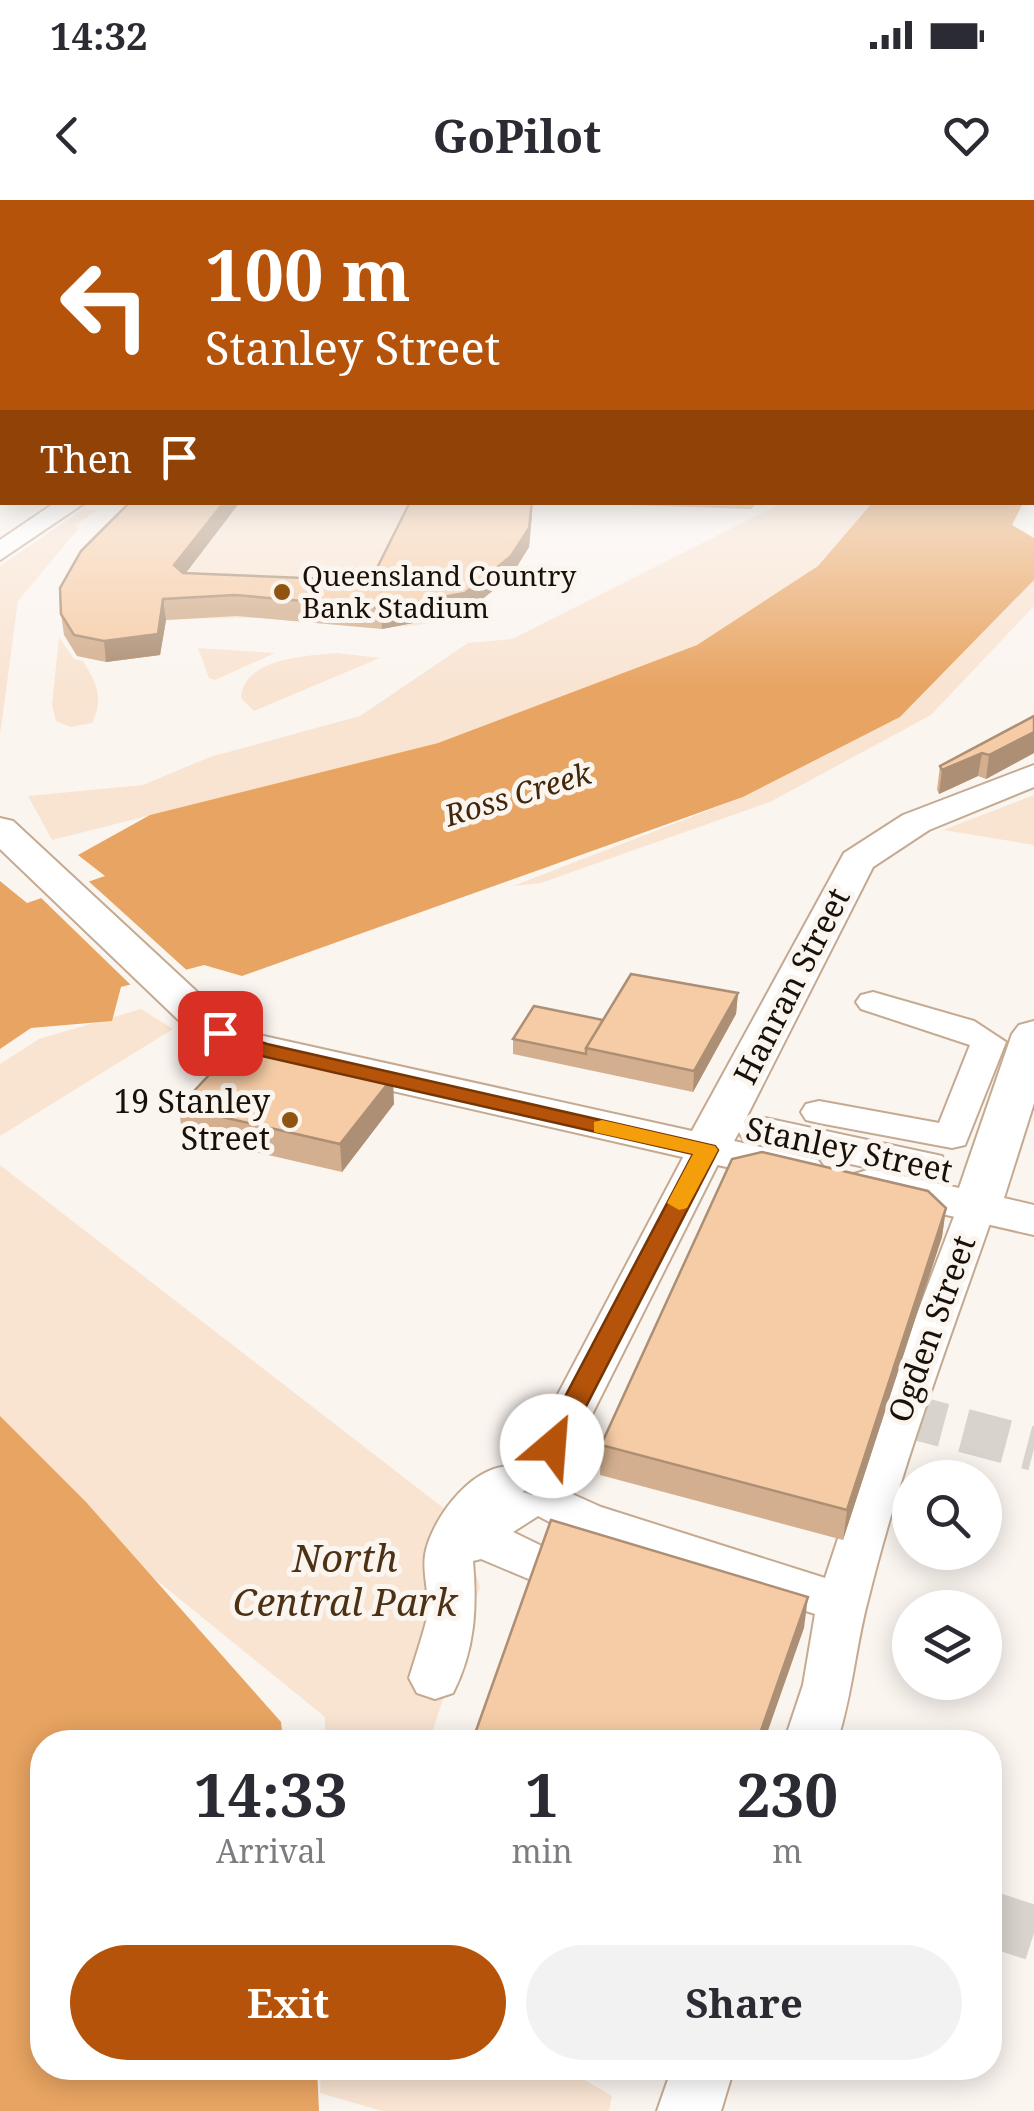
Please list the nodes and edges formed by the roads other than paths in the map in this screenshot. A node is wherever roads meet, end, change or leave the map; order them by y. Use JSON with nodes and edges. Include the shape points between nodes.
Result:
{"nodes":[{"id":1,"x":35,"y":509,"type":"edge"},
{"id":2,"x":63,"y":509,"type":"edge"},
{"id":3,"x":0,"y":533,"type":"edge"},
{"id":4,"x":0,"y":552,"type":"edge"},
{"id":5,"x":1025,"y":783,"type":"edge"},
{"id":6,"x":0,"y":829,"type":"edge"},
{"id":7,"x":1034,"y":1034,"type":"edge"},
{"id":8,"x":988,"y":1042,"type":"dead end"},
{"id":9,"x":819,"y":1112,"type":"dead end"},
{"id":10,"x":714,"y":1137,"type":"junction"},
{"id":11,"x":1000,"y":1192,"type":"edge"},
{"id":12,"x":1034,"y":1220,"type":"edge"},
{"id":13,"x":508,"y":1511,"type":"junction"},
{"id":14,"x":531,"y":1562,"type":"edge"},
{"id":15,"x":842,"y":1603,"type":"junction"},
{"id":16,"x":435,"y":1678,"type":"dead end"},
{"id":17,"x":815,"y":1730,"type":"edge"},
{"id":18,"x":700,"y":2080,"type":"edge"},
{"id":19,"x":689,"y":2111,"type":"edge"}],
"edges":[{"from":1,"to":3,"type":"main road"},
{"from":2,"to":4,"type":"main road"},
{"from":5,"to":10,"type":"main road","name":"Hanran Street","via":[[925,821],[857,861]]},
{"from":6,"to":10,"type":"main road","name":"Stanley Street","via":[[212,1028]]},
{"from":7,"to":11,"type":"main road","name":"Ogden Street"},
{"from":8,"to":9,"type":"street","via":[[952,1138]]},
{"from":10,"to":11,"type":"main road","name":"Stanley Street"},
{"from":10,"to":13,"type":"street","name":"Hanran Street"},
{"from":11,"to":12,"type":"main road","name":"Stanley Street"},
{"from":11,"to":15,"type":"street","name":"Ogden Street","via":[[900,1414]]},
{"from":13,"to":14,"type":"street","via":[[505,1552]]},
{"from":13,"to":15,"type":"street","via":[[584,1519]]},
{"from":13,"to":16,"type":"street","via":[[453,1613]]},
{"from":15,"to":17,"type":"street","name":"Ogden Street"},
{"from":18,"to":19,"type":"street"}]}
